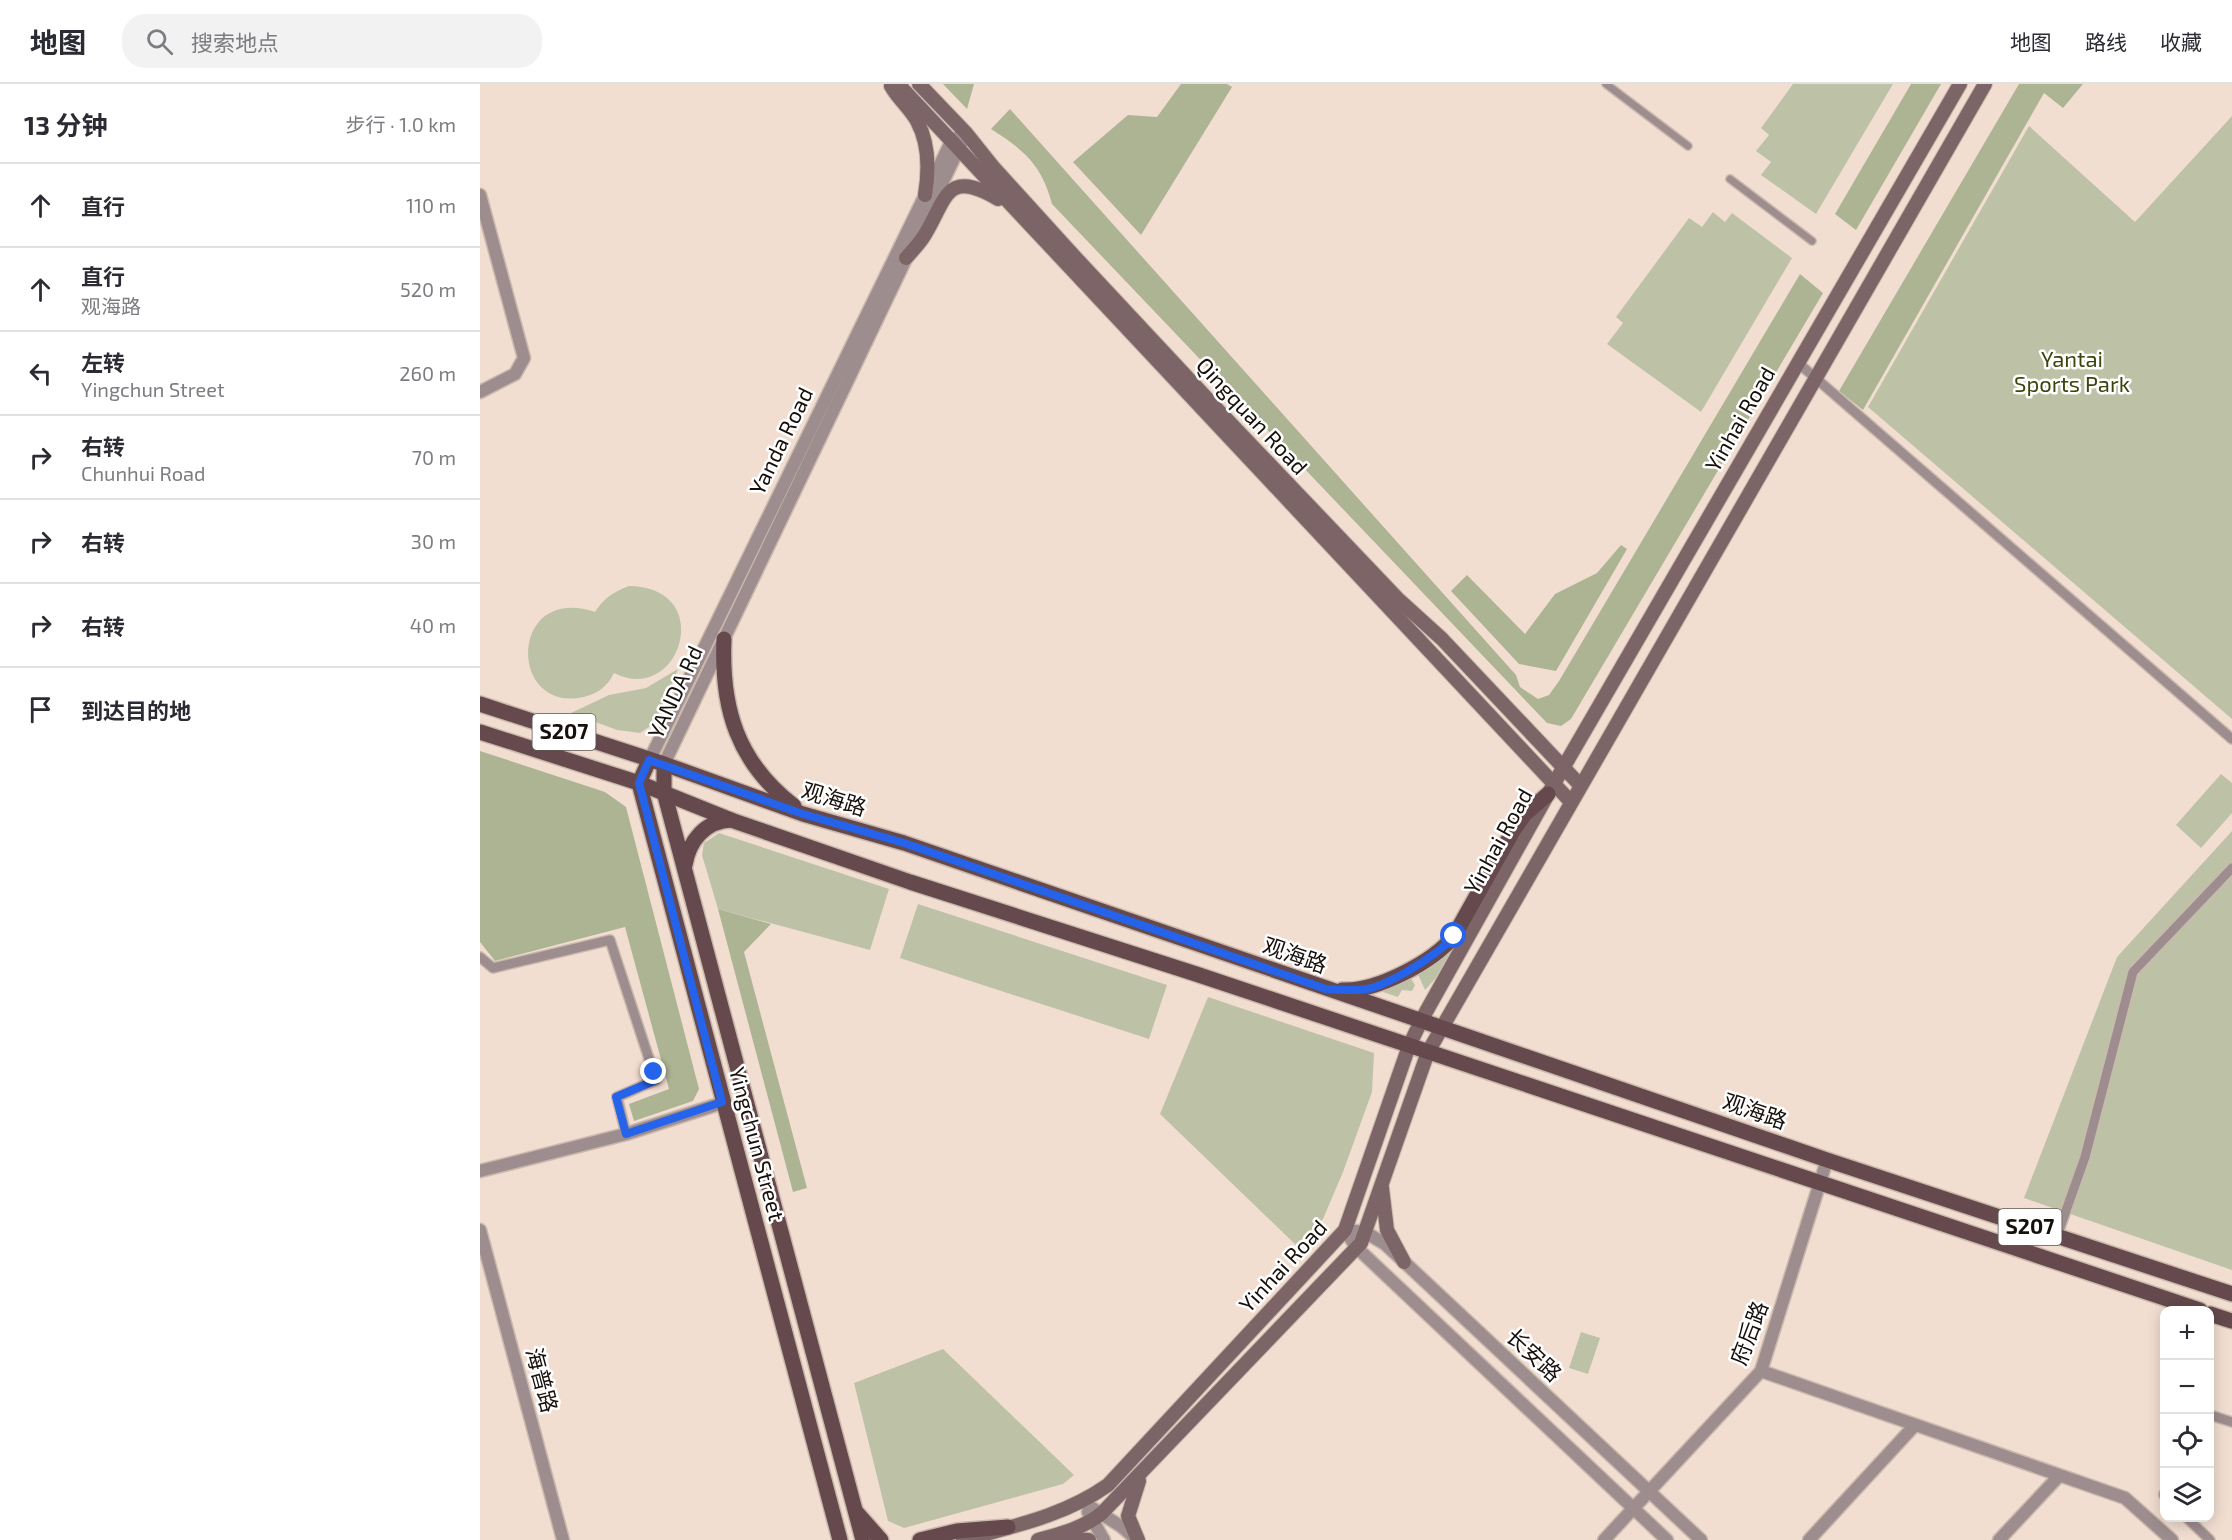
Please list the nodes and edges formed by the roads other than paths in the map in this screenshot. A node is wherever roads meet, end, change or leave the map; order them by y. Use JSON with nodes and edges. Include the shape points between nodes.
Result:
{"nodes":[{"id":1,"x":890,"y":84,"type":"edge"},
{"id":2,"x":898,"y":84,"type":"edge"},
{"id":3,"x":919,"y":84,"type":"edge"},
{"id":4,"x":1606,"y":84,"type":"edge"},
{"id":5,"x":1959,"y":84,"type":"edge"},
{"id":6,"x":1985,"y":84,"type":"edge"},
{"id":7,"x":966,"y":133,"type":"junction"},
{"id":8,"x":955,"y":144,"type":"junction"},
{"id":9,"x":1688,"y":146,"type":"dead end"},
{"id":10,"x":1730,"y":179,"type":"dead end"},
{"id":11,"x":480,"y":195,"type":"edge"},
{"id":12,"x":925,"y":195,"type":"junction"},
{"id":13,"x":1009,"y":206,"type":"junction"},
{"id":14,"x":1812,"y":241,"type":"dead end"},
{"id":15,"x":906,"y":258,"type":"junction"},
{"id":16,"x":1797,"y":362,"type":"junction"},
{"id":17,"x":1816,"y":377,"type":"junction"},
{"id":18,"x":480,"y":392,"type":"edge"},
{"id":19,"x":724,"y":639,"type":"junction"},
{"id":20,"x":480,"y":704,"type":"edge"},
{"id":21,"x":480,"y":732,"type":"edge"},
{"id":22,"x":2232,"y":739,"type":"edge"},
{"id":23,"x":656,"y":762,"type":"junction"},
{"id":24,"x":1564,"y":769,"type":"junction"},
{"id":25,"x":639,"y":783,"type":"junction"},
{"id":26,"x":1580,"y":785,"type":"junction"},
{"id":27,"x":1551,"y":789,"type":"junction"},
{"id":28,"x":664,"y":792,"type":"junction"},
{"id":29,"x":1572,"y":802,"type":"junction"},
{"id":30,"x":803,"y":814,"type":"junction"},
{"id":31,"x":730,"y":820,"type":"junction"},
{"id":32,"x":685,"y":868,"type":"junction"},
{"id":33,"x":2232,"y":868,"type":"edge"},
{"id":34,"x":480,"y":957,"type":"edge"},
{"id":35,"x":1326,"y":989,"type":"junction"},
{"id":36,"x":1422,"y":1019,"type":"junction"},
{"id":37,"x":1442,"y":1028,"type":"junction"},
{"id":38,"x":1409,"y":1046,"type":"junction"},
{"id":39,"x":1428,"y":1052,"type":"junction"},
{"id":40,"x":722,"y":1102,"type":"junction"},
{"id":41,"x":626,"y":1134,"type":"junction"},
{"id":42,"x":1827,"y":1160,"type":"junction"},
{"id":43,"x":480,"y":1171,"type":"edge"},
{"id":44,"x":1382,"y":1184,"type":"junction"},
{"id":45,"x":1820,"y":1184,"type":"junction"},
{"id":46,"x":480,"y":1230,"type":"edge"},
{"id":47,"x":1345,"y":1230,"type":"junction"},
{"id":48,"x":1365,"y":1232,"type":"junction"},
{"id":49,"x":2057,"y":1236,"type":"junction"},
{"id":50,"x":1356,"y":1247,"type":"junction"},
{"id":51,"x":1404,"y":1262,"type":"junction"},
{"id":52,"x":1416,"y":1274,"type":"junction"},
{"id":53,"x":1402,"y":1290,"type":"junction"},
{"id":54,"x":2232,"y":1294,"type":"edge"},
{"id":55,"x":2185,"y":1306,"type":"edge"},
{"id":56,"x":2214,"y":1315,"type":"edge"},
{"id":57,"x":2232,"y":1321,"type":"edge"},
{"id":58,"x":1761,"y":1371,"type":"junction"},
{"id":59,"x":2214,"y":1416,"type":"edge"},
{"id":60,"x":2232,"y":1422,"type":"edge"},
{"id":61,"x":1915,"y":1425,"type":"junction"},
{"id":62,"x":1144,"y":1470,"type":"junction"},
{"id":63,"x":2059,"y":1476,"type":"junction"},
{"id":64,"x":1649,"y":1492,"type":"junction"},
{"id":65,"x":828,"y":1496,"type":"junction"},
{"id":66,"x":1083,"y":1502,"type":"junction"},
{"id":67,"x":1633,"y":1509,"type":"junction"},
{"id":68,"x":855,"y":1511,"type":"junction"},
{"id":69,"x":1097,"y":1517,"type":"junction"},
{"id":70,"x":2191,"y":1522,"type":"edge"},
{"id":71,"x":1008,"y":1527,"type":"junction"},
{"id":72,"x":1040,"y":1539,"type":"edge"},
{"id":73,"x":563,"y":1540,"type":"edge"},
{"id":74,"x":828,"y":1540,"type":"edge"},
{"id":75,"x":840,"y":1540,"type":"edge"},
{"id":76,"x":863,"y":1540,"type":"edge"},
{"id":77,"x":881,"y":1540,"type":"edge"},
{"id":78,"x":920,"y":1540,"type":"edge"},
{"id":79,"x":963,"y":1540,"type":"edge"},
{"id":80,"x":1089,"y":1540,"type":"edge"},
{"id":81,"x":1104,"y":1540,"type":"edge"},
{"id":82,"x":1137,"y":1540,"type":"edge"},
{"id":83,"x":1604,"y":1540,"type":"edge"},
{"id":84,"x":1667,"y":1540,"type":"edge"},
{"id":85,"x":1701,"y":1540,"type":"edge"},
{"id":86,"x":1809,"y":1540,"type":"edge"},
{"id":87,"x":1999,"y":1540,"type":"edge"},
{"id":88,"x":2172,"y":1540,"type":"edge"},
{"id":89,"x":2210,"y":1540,"type":"edge"}],
"edges":[{"from":1,"to":12,"type":"main road","via":[[916,120],[925,142]]},
{"from":2,"to":8,"type":"main road","name":"Qingquan Road"},
{"from":3,"to":7,"type":"main road","name":"Qingquan Road"},
{"from":4,"to":9,"type":"street"},
{"from":5,"to":16,"type":"main road","name":"Yinhai Road"},
{"from":6,"to":17,"type":"main road","name":"Yinhai Road"},
{"from":7,"to":8,"type":"street"},
{"from":7,"to":24,"type":"main road","name":"Qingquan Road","via":[[1206,397]]},
{"from":8,"to":12,"type":"street","name":"Yanda Road"},
{"from":8,"to":13,"type":"main road","name":"Qingquan Road"},
{"from":8,"to":15,"type":"street","name":"Yanda Road"},
{"from":10,"to":14,"type":"street"},
{"from":11,"to":18,"type":"street","via":[[524,358],[515,374]]},
{"from":12,"to":23,"type":"street","name":"Yanda Road"},
{"from":13,"to":15,"type":"main road","via":[[973,187],[951,190],[944,195],[924,237]]},
{"from":13,"to":27,"type":"main road","name":"Qingquan Road"},
{"from":15,"to":19,"type":"street","name":"Yanda Road"},
{"from":16,"to":17,"type":"street"},
{"from":16,"to":24,"type":"main road","name":"Yinhai Road"},
{"from":17,"to":22,"type":"street"},
{"from":17,"to":26,"type":"main road","name":"Yinhai Road"},
{"from":19,"to":23,"type":"street","name":"YANDA Rd"},
{"from":19,"to":30,"type":"main road","via":[[726,699],[745,752],[757,773]]},
{"from":20,"to":23,"type":"main road","name":"观海路","number":"S207"},
{"from":21,"to":25,"type":"main road","number":"S207"},
{"from":23,"to":25,"type":"main road"},
{"from":23,"to":28,"type":"main road","name":"Yingchun Street"},
{"from":23,"to":30,"type":"main road","name":"观海路","number":"S207"},
{"from":24,"to":26,"type":"main road","name":"Qingquan Road"},
{"from":24,"to":27,"type":"main road","name":"Yinhai Road"},
{"from":25,"to":28,"type":"main road","number":"S207"},
{"from":25,"to":40,"type":"main road","name":"Yingchun Street"},
{"from":26,"to":29,"type":"main road","name":"Yinhai Road"},
{"from":27,"to":29,"type":"main road","name":"Qingquan Road"},
{"from":27,"to":35,"type":"main road","via":[[1513,831],[1443,949],[1370,988]]},
{"from":27,"to":36,"type":"main road","name":"Yinhai Road"},
{"from":28,"to":31,"type":"main road","number":"S207"},
{"from":28,"to":32,"type":"main road","name":"Yingchun Street"},
{"from":29,"to":37,"type":"main road","name":"Yinhai Road"},
{"from":30,"to":35,"type":"main road","name":"观海路","number":"S207","via":[[904,843]]},
{"from":31,"to":32,"type":"main road","via":[[720,820],[698,834],[687,854]]},
{"from":31,"to":38,"type":"main road","number":"S207"},
{"from":32,"to":68,"type":"main road","name":"Yingchun Street"},
{"from":33,"to":49,"type":"street","via":[[2133,972],[2085,1157]]},
{"from":34,"to":41,"type":"street","via":[[493,968],[610,940],[656,1080],[616,1097]]},
{"from":35,"to":36,"type":"main road","name":"观海路","number":"S207"},
{"from":36,"to":37,"type":"main road","name":"观海路","number":"S207"},
{"from":36,"to":38,"type":"main road","name":"Yinhai Road"},
{"from":37,"to":39,"type":"main road","name":"Yinhai Road"},
{"from":37,"to":42,"type":"main road","name":"观海路","number":"S207"},
{"from":38,"to":39,"type":"main road","number":"S207"},
{"from":38,"to":47,"type":"main road","name":"Yinhai Road"},
{"from":39,"to":44,"type":"main road","name":"Yinhai Road"},
{"from":39,"to":45,"type":"main road","number":"S207"},
{"from":40,"to":41,"type":"street"},
{"from":40,"to":65,"type":"main road","name":"Yingchun Street"},
{"from":41,"to":43,"type":"street"},
{"from":42,"to":45,"type":"street","name":"府后路"},
{"from":42,"to":49,"type":"main road","name":"观海路","number":"S207"},
{"from":44,"to":48,"type":"main road","name":"Yinhai Road"},
{"from":44,"to":51,"type":"main road","via":[[1387,1230]]},
{"from":45,"to":55,"type":"main road","number":"S207"},
{"from":45,"to":58,"type":"street","name":"府后路"},
{"from":46,"to":73,"type":"street","name":"海普路"},
{"from":47,"to":48,"type":"street","name":"长安路"},
{"from":47,"to":50,"type":"street"},
{"from":47,"to":66,"type":"main road","name":"Yinhai Road","via":[[1108,1485]]},
{"from":48,"to":50,"type":"main road","name":"Yinhai Road"},
{"from":48,"to":51,"type":"street","name":"长安路"},
{"from":49,"to":54,"type":"main road","name":"观海路","number":"S207"},
{"from":50,"to":53,"type":"street"},
{"from":50,"to":62,"type":"main road","name":"Yinhai Road"},
{"from":51,"to":52,"type":"street","name":"长安路"},
{"from":52,"to":53,"type":"street"},
{"from":52,"to":64,"type":"street","name":"长安路"},
{"from":53,"to":67,"type":"street"},
{"from":56,"to":57,"type":"main road"},
{"from":58,"to":61,"type":"street"},
{"from":58,"to":64,"type":"street","name":"府后路"},
{"from":59,"to":60,"type":"street"},
{"from":61,"to":63,"type":"street"},
{"from":61,"to":86,"type":"street"},
{"from":62,"to":69,"type":"main road","name":"Yinhai Road"},
{"from":62,"to":82,"type":"main road","via":[[1128,1508]]},
{"from":63,"to":87,"type":"street"},
{"from":63,"to":88,"type":"street","via":[[2125,1498]]},
{"from":64,"to":67,"type":"street","name":"府后路"},
{"from":64,"to":85,"type":"street","name":"长安路"},
{"from":65,"to":74,"type":"main road"},
{"from":65,"to":75,"type":"main road","name":"Yingchun Street"},
{"from":66,"to":69,"type":"street"},
{"from":66,"to":71,"type":"main road","name":"Yinhai Road"},
{"from":67,"to":83,"type":"street","name":"府后路"},
{"from":67,"to":84,"type":"street"},
{"from":68,"to":76,"type":"main road","name":"Yingchun Street"},
{"from":68,"to":77,"type":"main road"},
{"from":69,"to":72,"type":"main road","name":"Yinhai Road"},
{"from":69,"to":81,"type":"street"},
{"from":69,"to":82,"type":"street"},
{"from":70,"to":89,"type":"street"},
{"from":71,"to":78,"type":"main road","via":[[957,1531]]},
{"from":71,"to":79,"type":"main road","name":"Yinhai Road"},
{"from":72,"to":80,"type":"main road"}]}
